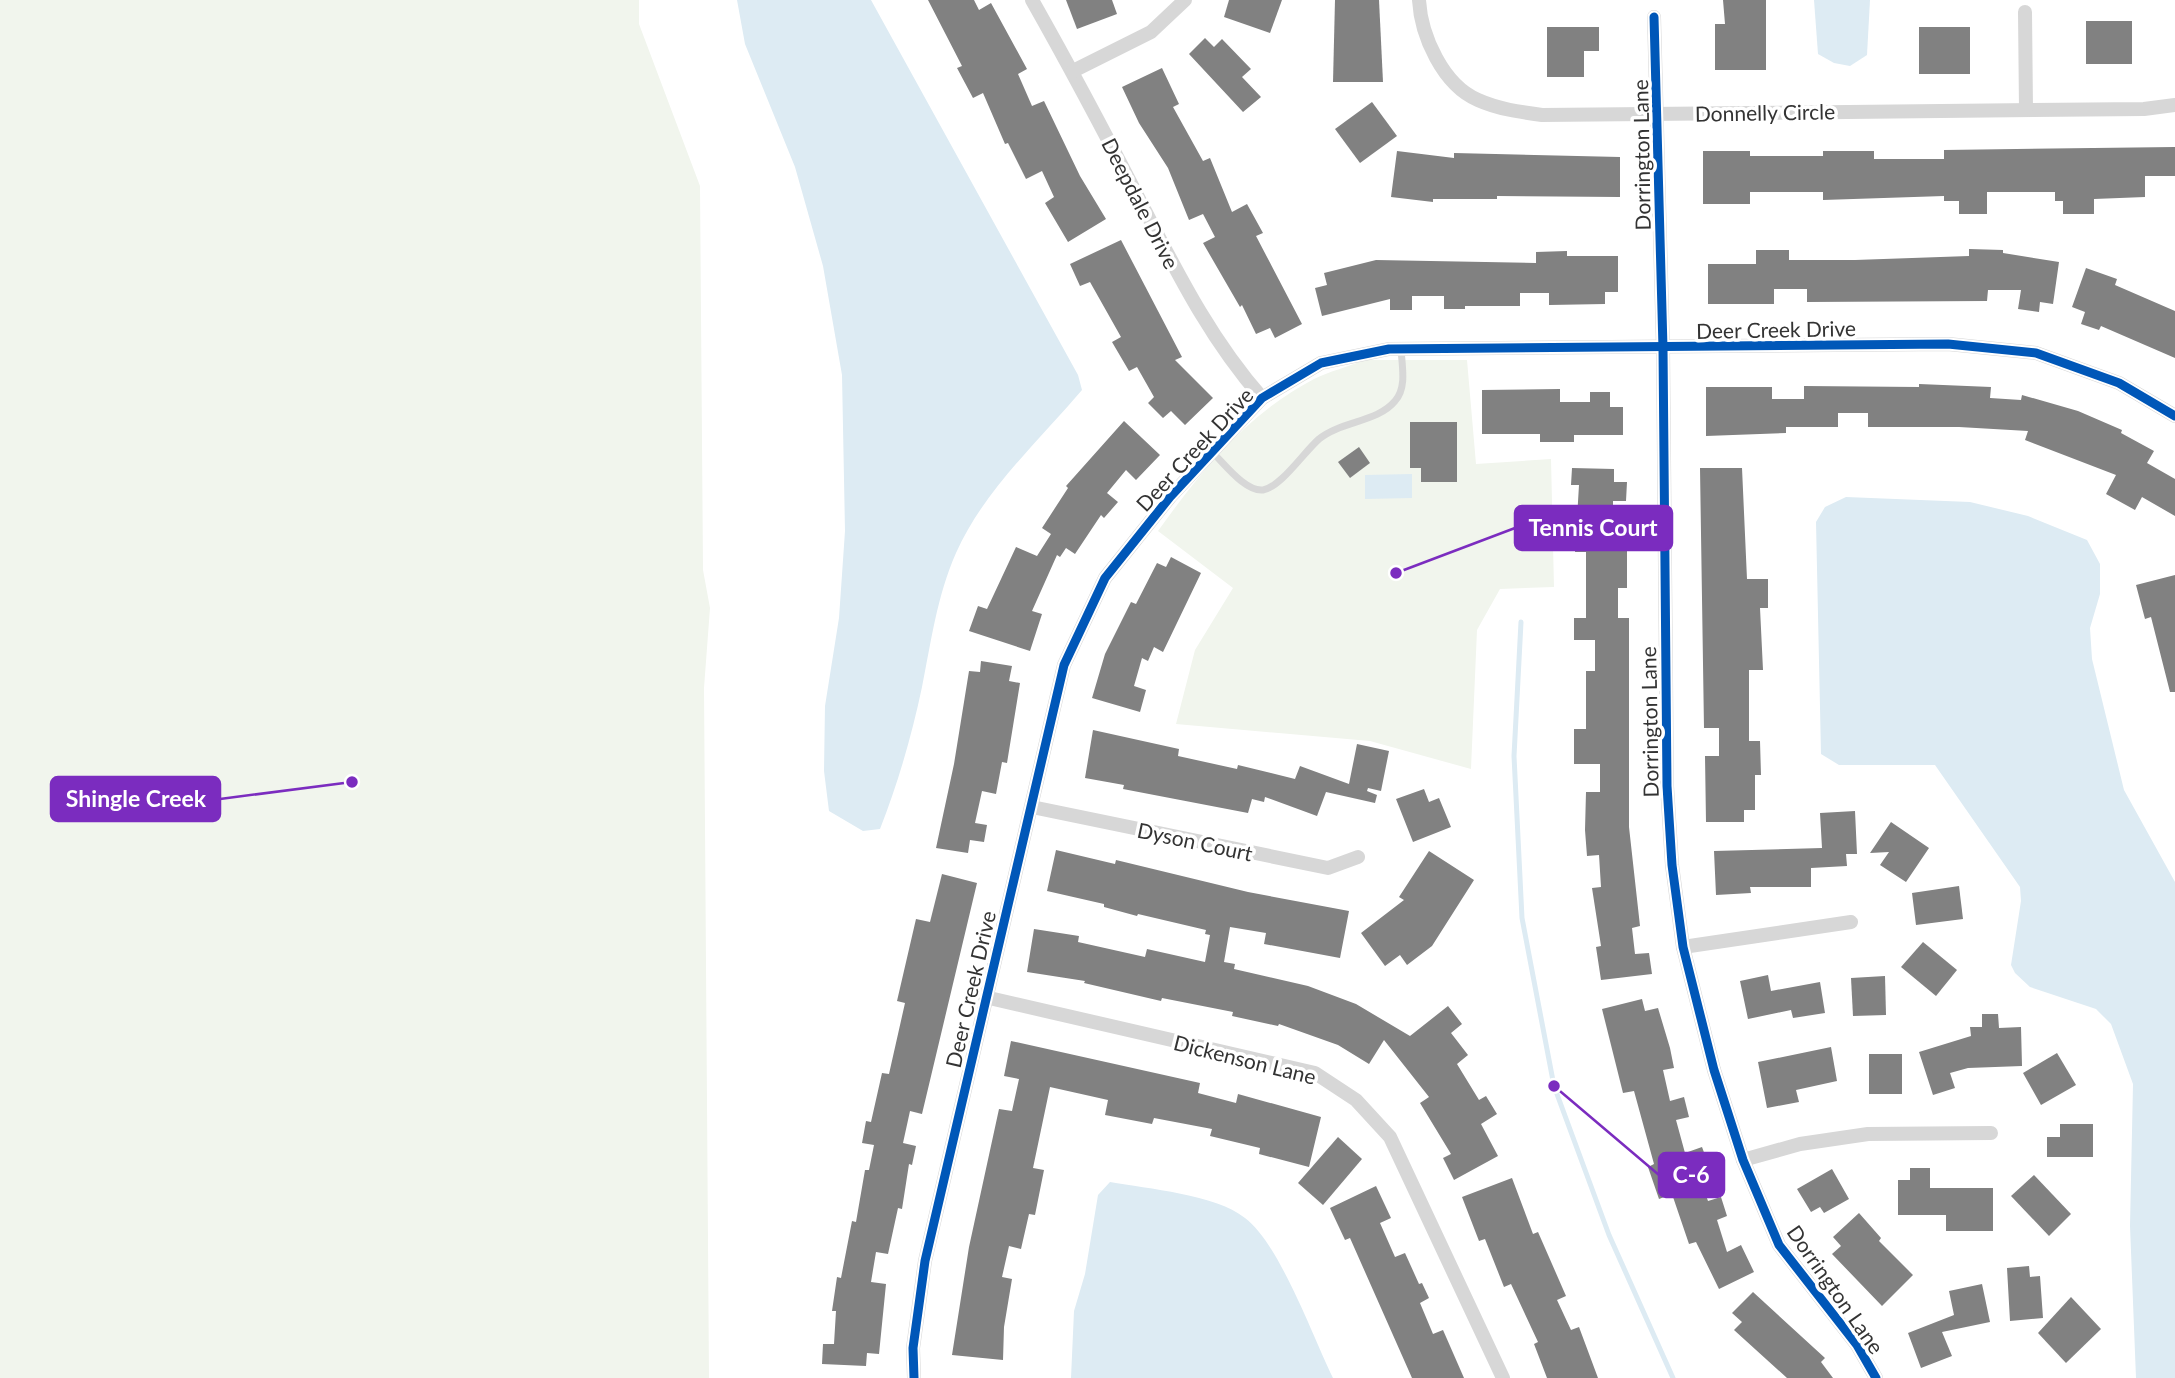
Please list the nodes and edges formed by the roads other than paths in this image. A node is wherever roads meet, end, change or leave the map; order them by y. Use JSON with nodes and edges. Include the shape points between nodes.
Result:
{"nodes":[{"id":1,"x":1032,"y":0,"type":"edge"},
{"id":2,"x":1185,"y":0,"type":"edge"},
{"id":3,"x":1419,"y":0,"type":"edge"},
{"id":4,"x":2025,"y":12,"type":"dead end"},
{"id":5,"x":1654,"y":17,"type":"dead end"},
{"id":6,"x":1073,"y":71,"type":"junction"},
{"id":7,"x":2175,"y":105,"type":"edge"},
{"id":8,"x":2026,"y":110,"type":"junction"},
{"id":9,"x":1658,"y":113,"type":"junction"},
{"id":10,"x":1663,"y":348,"type":"junction"},
{"id":11,"x":1401,"y":349,"type":"junction"},
{"id":12,"x":1262,"y":398,"type":"junction"},
{"id":13,"x":2175,"y":416,"type":"edge"},
{"id":14,"x":1212,"y":452,"type":"junction"},
{"id":15,"x":1032,"y":807,"type":"junction"},
{"id":16,"x":1357,"y":856,"type":"dead end"},
{"id":17,"x":1851,"y":922,"type":"dead end"},
{"id":18,"x":1683,"y":947,"type":"junction"},
{"id":19,"x":985,"y":997,"type":"junction"},
{"id":20,"x":1990,"y":1133,"type":"dead end"},
{"id":21,"x":1743,"y":1160,"type":"junction"},
{"id":22,"x":914,"y":1378,"type":"edge"},
{"id":23,"x":1503,"y":1378,"type":"edge"},
{"id":24,"x":1876,"y":1378,"type":"edge"}],
"edges":[{"from":1,"to":6,"type":"street","name":"Deepdale Drive"},
{"from":2,"to":6,"type":"street","via":[[1151,32]]},
{"from":3,"to":9,"type":"street","name":"Donnelly Circle","via":[[1430,46],[1450,78],[1475,99],[1542,115]]},
{"from":4,"to":8,"type":"street"},
{"from":5,"to":9,"type":"street","name":"Dorrington Lane"},
{"from":6,"to":12,"type":"street","name":"Deepdale Drive","via":[[1200,317]]},
{"from":7,"to":8,"type":"street","name":"Donnelly Circle"},
{"from":8,"to":9,"type":"street","name":"Donnelly Circle"},
{"from":9,"to":10,"type":"street","name":"Dorrington Lane"},
{"from":10,"to":11,"type":"street","name":"Deer Creek Drive"},
{"from":10,"to":13,"type":"street","name":"Deer Creek Drive","via":[[1948,344],[2036,353],[2119,383]]},
{"from":10,"to":18,"type":"street","name":"Dorrington Lane","via":[[1667,786]]},
{"from":11,"to":12,"type":"street","name":"Deer Creek Drive","via":[[1321,363]]},
{"from":11,"to":14,"type":"lane","via":[[1402,390],[1396,400],[1385,411],[1343,424],[1319,439],[1264,490],[1251,489]]},
{"from":12,"to":14,"type":"street","name":"Deer Creek Drive"},
{"from":14,"to":15,"type":"street","name":"Deer Creek Drive","via":[[1105,578],[1064,665]]},
{"from":15,"to":16,"type":"street","name":"Dyson Court","via":[[1328,868]]},
{"from":15,"to":19,"type":"street","name":"Deer Creek Drive"},
{"from":17,"to":18,"type":"street"},
{"from":18,"to":21,"type":"street","name":"Dorrington Lane","via":[[1714,1070]]},
{"from":19,"to":22,"type":"street","name":"Deer Creek Drive","via":[[925,1261]]},
{"from":19,"to":23,"type":"street","name":"Dickenson Lane","via":[[1315,1073],[1356,1100],[1390,1138]]},
{"from":20,"to":21,"type":"street","via":[[1868,1134],[1800,1144]]},
{"from":21,"to":24,"type":"street","name":"Dorrington Lane","via":[[1779,1245],[1857,1345]]}]}
